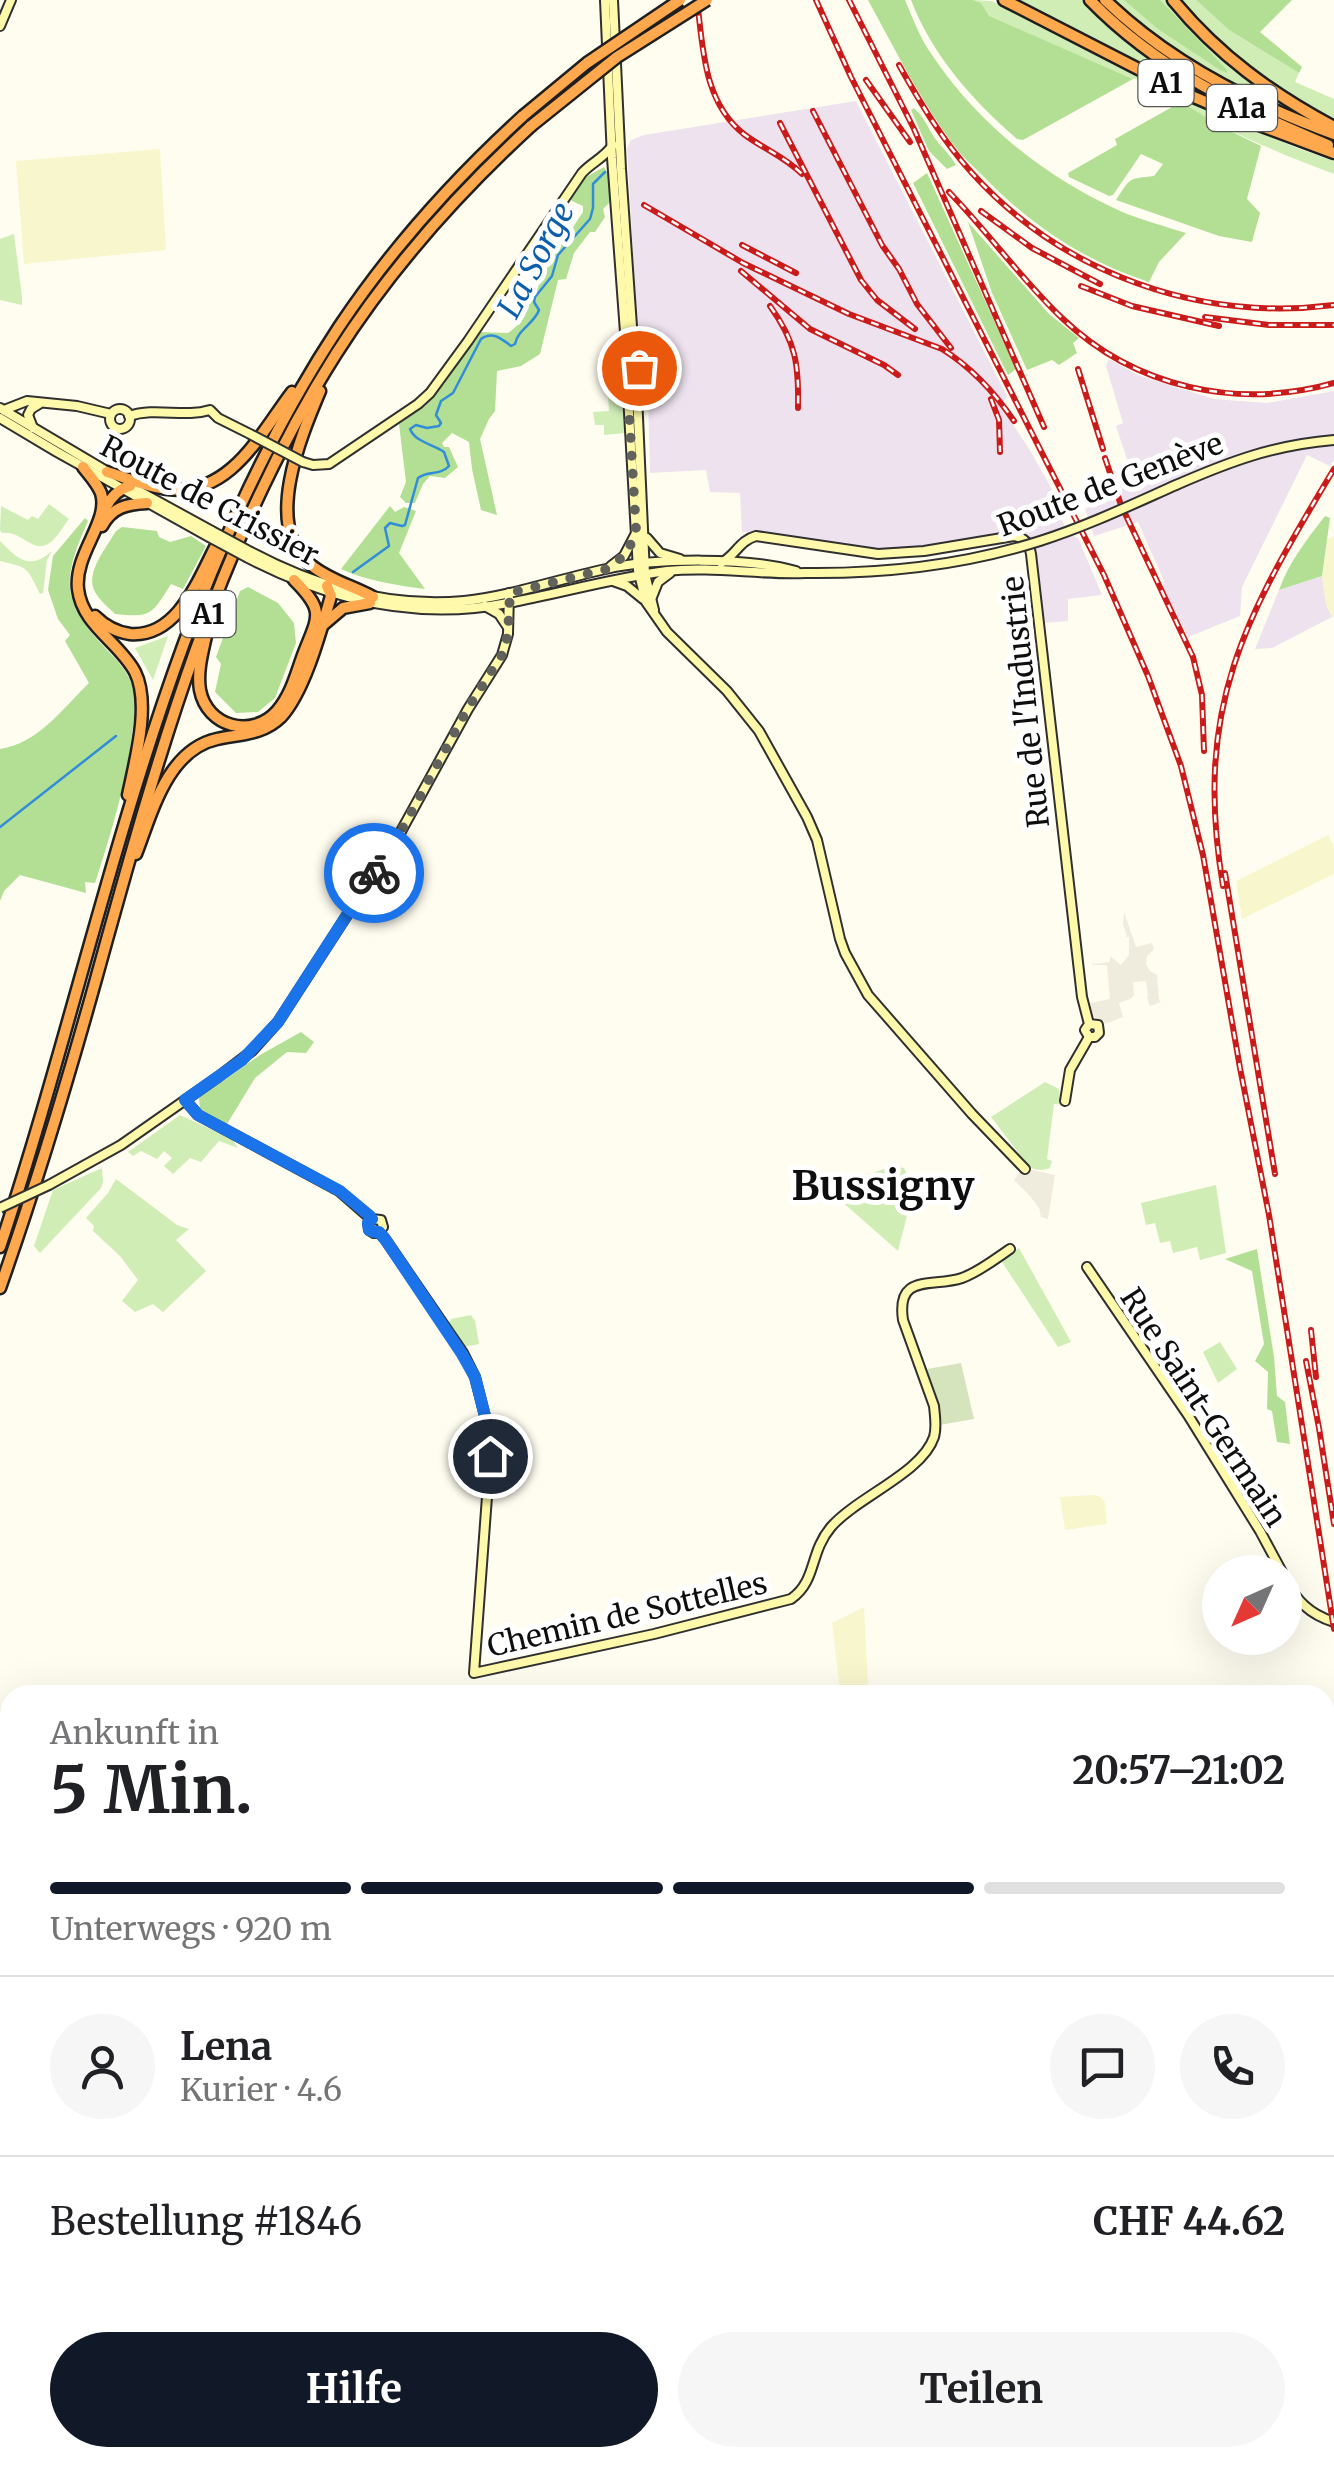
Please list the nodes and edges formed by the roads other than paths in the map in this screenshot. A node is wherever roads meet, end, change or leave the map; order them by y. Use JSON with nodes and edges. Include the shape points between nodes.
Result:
{"nodes":[{"id":1,"x":11,"y":0,"type":"edge"},
{"id":2,"x":604,"y":0,"type":"edge"},
{"id":3,"x":613,"y":0,"type":"edge"},
{"id":4,"x":680,"y":0,"type":"edge"},
{"id":5,"x":707,"y":0,"type":"edge"},
{"id":6,"x":1004,"y":0,"type":"edge"},
{"id":7,"x":1090,"y":0,"type":"edge"},
{"id":8,"x":1105,"y":0,"type":"edge"},
{"id":9,"x":1173,"y":0,"type":"edge"},
{"id":10,"x":0,"y":26,"type":"edge"},
{"id":11,"x":527,"y":121,"type":"junction"},
{"id":12,"x":611,"y":124,"type":"junction"},
{"id":13,"x":1334,"y":131,"type":"edge"},
{"id":14,"x":620,"y":138,"type":"junction"},
{"id":15,"x":612,"y":146,"type":"junction"},
{"id":16,"x":1334,"y":150,"type":"edge"},
{"id":17,"x":609,"y":158,"type":"junction"},
{"id":18,"x":621,"y":168,"type":"junction"},
{"id":19,"x":328,"y":343,"type":"junction"},
{"id":20,"x":337,"y":353,"type":"junction"},
{"id":21,"x":636,"y":366,"type":"junction"},
{"id":22,"x":624,"y":368,"type":"junction"},
{"id":23,"x":624,"y":382,"type":"junction"},
{"id":24,"x":638,"y":382,"type":"junction"},
{"id":25,"x":41,"y":402,"type":"junction"},
{"id":26,"x":1,"y":412,"type":"edge"},
{"id":27,"x":111,"y":414,"type":"junction"},
{"id":28,"x":130,"y":416,"type":"junction"},
{"id":29,"x":32,"y":428,"type":"junction"},
{"id":30,"x":1334,"y":437,"type":"edge"},
{"id":31,"x":83,"y":467,"type":"junction"},
{"id":32,"x":107,"y":472,"type":"junction"},
{"id":33,"x":251,"y":482,"type":"junction"},
{"id":34,"x":127,"y":487,"type":"junction"},
{"id":35,"x":148,"y":503,"type":"junction"},
{"id":36,"x":100,"y":518,"type":"junction"},
{"id":37,"x":640,"y":532,"type":"junction"},
{"id":38,"x":210,"y":534,"type":"junction"},
{"id":39,"x":744,"y":542,"type":"junction"},
{"id":40,"x":249,"y":555,"type":"junction"},
{"id":41,"x":642,"y":563,"type":"junction"},
{"id":42,"x":717,"y":563,"type":"junction"},
{"id":43,"x":748,"y":563,"type":"junction"},
{"id":44,"x":607,"y":569,"type":"junction"},
{"id":45,"x":677,"y":570,"type":"junction"},
{"id":46,"x":805,"y":574,"type":"junction"},
{"id":47,"x":642,"y":575,"type":"junction"},
{"id":48,"x":294,"y":580,"type":"junction"},
{"id":49,"x":610,"y":580,"type":"junction"},
{"id":50,"x":329,"y":590,"type":"junction"},
{"id":51,"x":510,"y":598,"type":"junction"},
{"id":52,"x":371,"y":600,"type":"junction"},
{"id":53,"x":649,"y":602,"type":"junction"},
{"id":54,"x":212,"y":606,"type":"junction"},
{"id":55,"x":485,"y":606,"type":"junction"},
{"id":56,"x":322,"y":625,"type":"junction"},
{"id":57,"x":509,"y":628,"type":"junction"},
{"id":58,"x":115,"y":854,"type":"junction"},
{"id":59,"x":120,"y":892,"type":"junction"},
{"id":60,"x":185,"y":1100,"type":"junction"},
{"id":61,"x":1065,"y":1101,"type":"dead end"},
{"id":62,"x":1025,"y":1170,"type":"dead end"},
{"id":63,"x":0,"y":1208,"type":"edge"},
{"id":64,"x":0,"y":1247,"type":"edge"},
{"id":65,"x":1010,"y":1248,"type":"dead end"},
{"id":66,"x":1087,"y":1267,"type":"dead end"},
{"id":67,"x":0,"y":1288,"type":"edge"},
{"id":68,"x":1272,"y":1555,"type":"edge"},
{"id":69,"x":1302,"y":1604,"type":"edge"},
{"id":70,"x":1334,"y":1622,"type":"edge"}],
"edges":[{"from":1,"to":10,"type":"street"},
{"from":2,"to":12,"type":"street"},
{"from":3,"to":14,"type":"street"},
{"from":4,"to":11,"type":"highway","number":"A1","bridge":true,"via":[[610,46]]},
{"from":5,"to":11,"type":"highway","number":"A1","bridge":true},
{"from":6,"to":16,"type":"highway","number":"A1","via":[[1188,94]]},
{"from":7,"to":16,"type":"highway","number":"A1a","via":[[1191,80]]},
{"from":8,"to":13,"type":"highway","number":"A1a","via":[[1220,83]]},
{"from":9,"to":13,"type":"highway","number":"A1","via":[[1247,72]]},
{"from":11,"to":19,"type":"highway","number":"A1","via":[[476,160],[422,218]]},
{"from":11,"to":20,"type":"highway","number":"A1","via":[[432,226]]},
{"from":12,"to":14,"type":"street"},
{"from":12,"to":15,"type":"street"},
{"from":14,"to":15,"type":"street"},
{"from":14,"to":18,"type":"street"},
{"from":15,"to":17,"type":"street"},
{"from":17,"to":18,"type":"street"},
{"from":17,"to":22,"type":"street"},
{"from":17,"to":28,"type":"street","bridge":true,"via":[[580,176],[424,399],[329,464],[303,462],[210,410]]},
{"from":18,"to":21,"type":"street"},
{"from":19,"to":32,"type":"highway","via":[[244,458],[218,480],[168,490]]},
{"from":19,"to":33,"type":"highway","number":"A1"},
{"from":20,"to":52,"type":"highway","via":[[299,450],[288,527],[309,564]]},
{"from":20,"to":54,"type":"highway","number":"A1","via":[[274,465]]},
{"from":21,"to":22,"type":"street"},
{"from":21,"to":24,"type":"street"},
{"from":22,"to":23,"type":"street"},
{"from":23,"to":24,"type":"street"},
{"from":23,"to":37,"type":"street"},
{"from":24,"to":37,"type":"street"},
{"from":25,"to":26,"type":"street"},
{"from":25,"to":27,"type":"street"},
{"from":25,"to":29,"type":"street","via":[[28,415]]},
{"from":26,"to":29,"type":"street","name":"Route de Crissier"},
{"from":26,"to":31,"type":"street","name":"Route de Crissier"},
{"from":27,"to":28,"type":"street","via":[[121,409]]},
{"from":27,"to":28,"type":"street","via":[[118,428]]},
{"from":29,"to":32,"type":"street","name":"Route de Crissier"},
{"from":30,"to":46,"type":"street","name":"Route de Genève","bridge":true,"via":[[1248,455],[1011,549],[897,570]]},
{"from":31,"to":34,"type":"street","name":"Route de Crissier"},
{"from":31,"to":36,"type":"highway","via":[[102,495]]},
{"from":32,"to":34,"type":"street","name":"Route de Crissier"},
{"from":33,"to":35,"type":"highway","via":[[178,612],[155,629],[126,633],[106,626],[90,609],[84,568],[110,514]]},
{"from":33,"to":58,"type":"highway","number":"A1","via":[[185,640]]},
{"from":34,"to":35,"type":"street","name":"Route de Crissier"},
{"from":34,"to":36,"type":"highway"},
{"from":34,"to":38,"type":"street","name":"Route de Crissier"},
{"from":35,"to":38,"type":"street","name":"Route de Crissier"},
{"from":36,"to":58,"type":"highway","via":[[79,567],[79,597],[130,664],[142,699]]},
{"from":37,"to":41,"type":"street"},
{"from":37,"to":42,"type":"street","via":[[664,556]]},
{"from":37,"to":44,"type":"street"},
{"from":38,"to":40,"type":"street","name":"Route de Crissier","bridge":true},
{"from":39,"to":42,"type":"street"},
{"from":39,"to":43,"type":"street"},
{"from":39,"to":61,"type":"street","name":"Rue de l'Industrie","via":[[756,536],[878,554],[1014,536],[1028,543],[1090,1024]]},
{"from":40,"to":48,"type":"street","name":"Route de Crissier"},
{"from":40,"to":50,"type":"street","name":"Route de Crissier"},
{"from":41,"to":42,"type":"street","name":"Route de Genève"},
{"from":41,"to":44,"type":"street","name":"Route de Crissier"},
{"from":41,"to":47,"type":"street"},
{"from":42,"to":43,"type":"street","name":"Route de Genève"},
{"from":43,"to":46,"type":"street","name":"Route de Genève"},
{"from":44,"to":51,"type":"street","name":"Route de Crissier"},
{"from":45,"to":46,"type":"street","name":"Route de Genève"},
{"from":45,"to":47,"type":"street","name":"Route de Genève"},
{"from":45,"to":53,"type":"street","via":[[658,582]]},
{"from":47,"to":49,"type":"street","name":"Route de Crissier"},
{"from":47,"to":53,"type":"street"},
{"from":48,"to":50,"type":"street","name":"Route de Crissier"},
{"from":48,"to":54,"type":"highway","via":[[314,600],[316,622],[286,698],[255,725],[224,723],[204,703],[199,674]]},
{"from":49,"to":51,"type":"street","name":"Route de Crissier"},
{"from":49,"to":53,"type":"street"},
{"from":50,"to":52,"type":"street","name":"Route de Crissier"},
{"from":50,"to":56,"type":"highway"},
{"from":51,"to":52,"type":"street","name":"Route de Crissier"},
{"from":51,"to":55,"type":"street","name":"Route de Crissier"},
{"from":51,"to":57,"type":"street"},
{"from":52,"to":55,"type":"street","name":"Route de Crissier","via":[[408,609]]},
{"from":52,"to":56,"type":"highway","via":[[340,610]]},
{"from":53,"to":62,"type":"street","via":[[672,638],[742,707],[784,775],[816,840],[840,939],[868,994]]},
{"from":54,"to":59,"type":"highway","number":"A1"},
{"from":55,"to":57,"type":"street"},
{"from":56,"to":59,"type":"highway","via":[[297,693],[280,718],[258,732],[203,744],[176,767]]},
{"from":57,"to":60,"type":"street","via":[[502,655],[399,835],[278,1022],[252,1051]]},
{"from":58,"to":64,"type":"highway","number":"A1"},
{"from":59,"to":67,"type":"highway","number":"A1"},
{"from":60,"to":63,"type":"street","bridge":true,"via":[[120,1145]]},
{"from":60,"to":65,"type":"street","name":"Chemin de Sottelles","via":[[198,1115],[340,1191],[372,1219],[369,1230],[379,1232],[475,1377],[490,1456],[474,1673],[654,1634],[800,1592],[832,1526],[917,1462],[935,1434],[934,1406],[902,1320],[904,1297],[916,1284],[970,1275]]},
{"from":66,"to":68,"type":"street","name":"Rue Saint-Germain"},
{"from":69,"to":70,"type":"street","name":"Rue Saint-Germain"}]}
